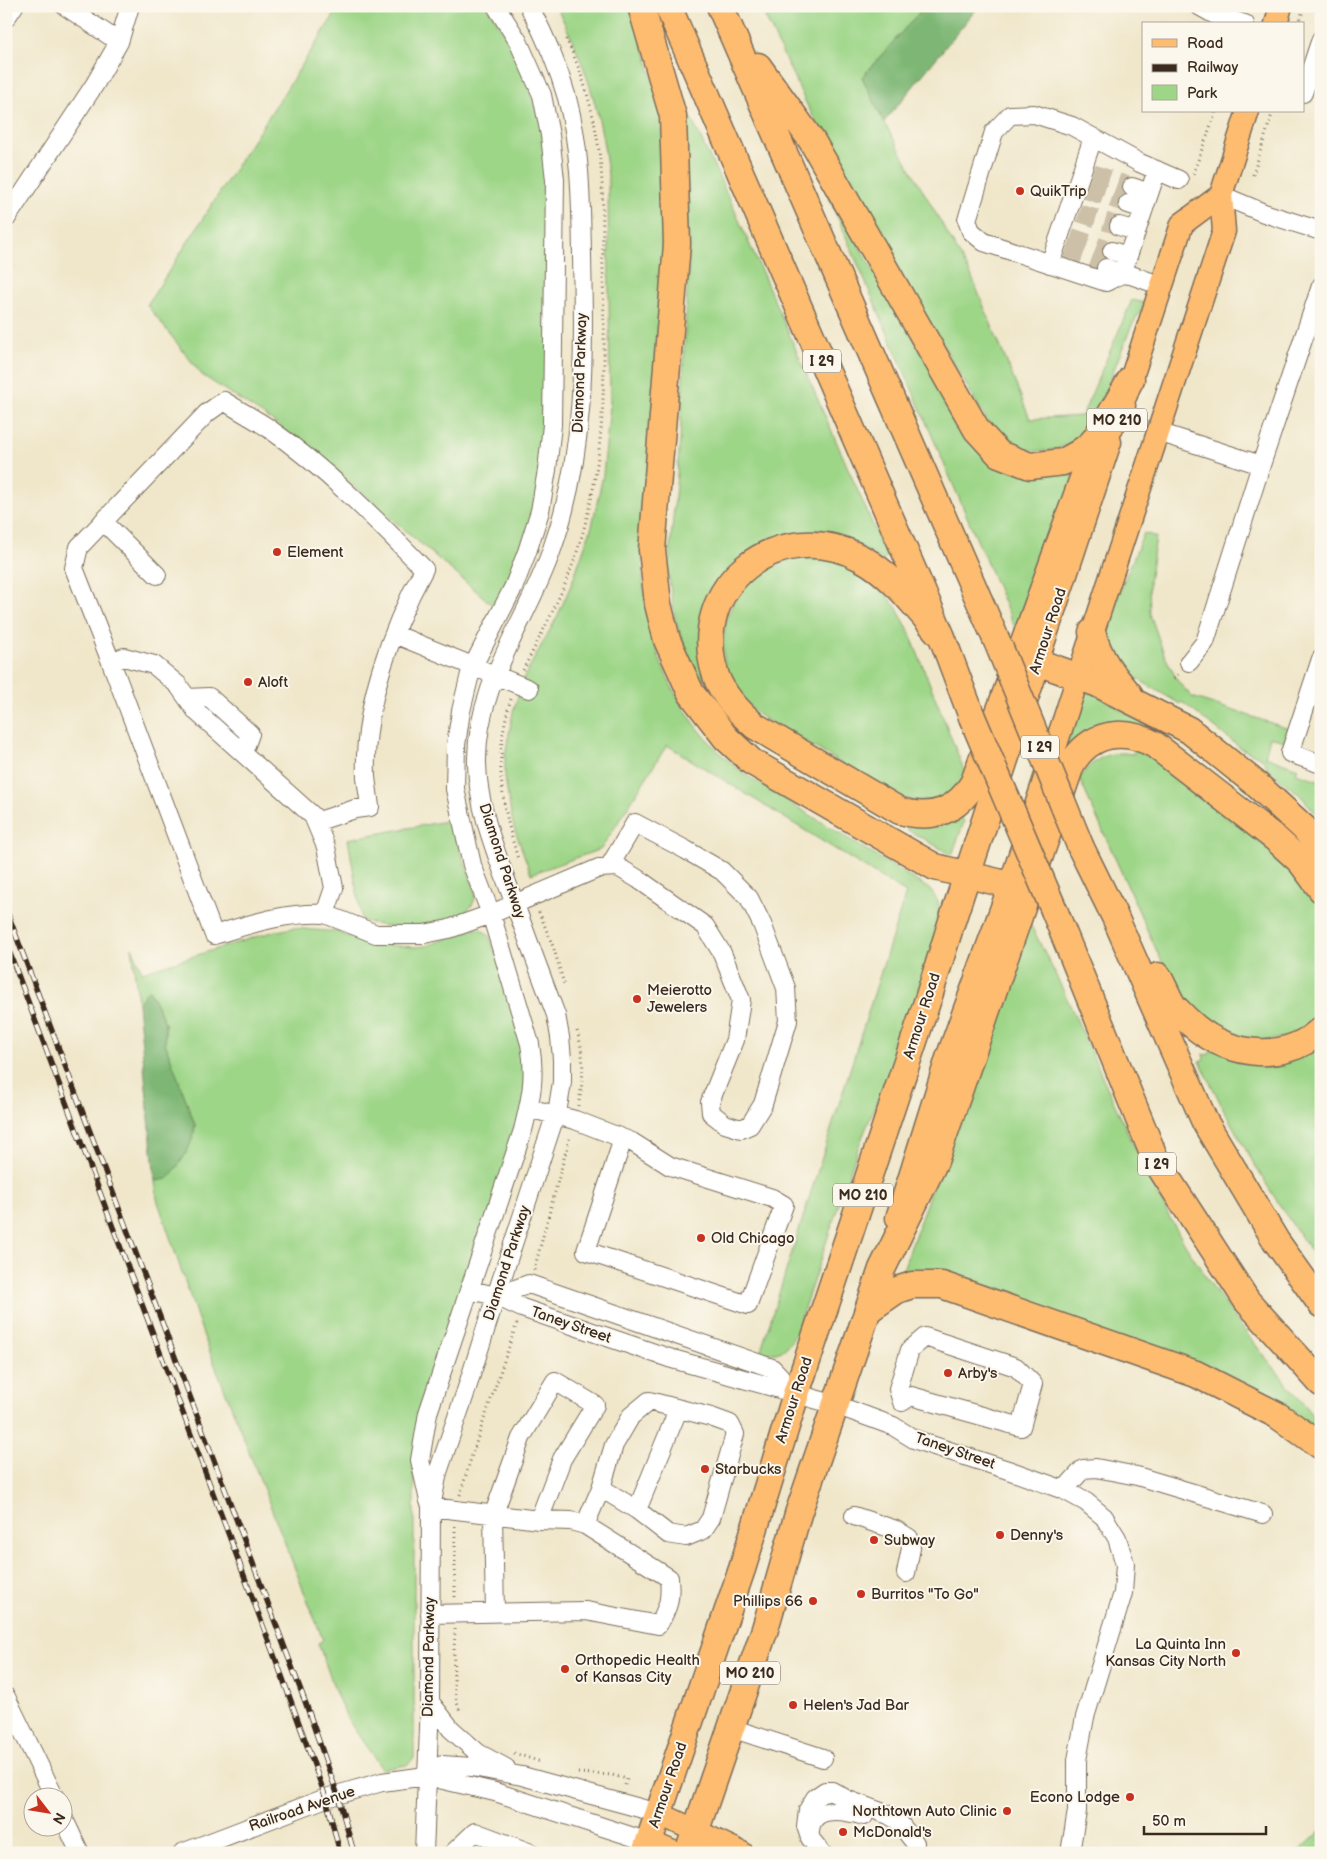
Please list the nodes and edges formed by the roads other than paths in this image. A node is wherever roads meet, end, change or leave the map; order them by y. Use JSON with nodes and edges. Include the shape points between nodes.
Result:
{"nodes":[{"id":1,"x":14,"y":6,"type":"edge"},
{"id":2,"x":65,"y":6,"type":"edge"},
{"id":3,"x":130,"y":6,"type":"edge"},
{"id":4,"x":496,"y":6,"type":"edge"},
{"id":5,"x":529,"y":6,"type":"edge"},
{"id":6,"x":641,"y":6,"type":"edge"},
{"id":7,"x":668,"y":6,"type":"edge"},
{"id":8,"x":1198,"y":6,"type":"edge"},
{"id":9,"x":1281,"y":6,"type":"edge"},
{"id":10,"x":1214,"y":11,"type":"edge"},
{"id":11,"x":724,"y":16,"type":"edge"},
{"id":12,"x":6,"y":18,"type":"edge"},
{"id":13,"x":1239,"y":22,"type":"edge"},
{"id":14,"x":1277,"y":22,"type":"edge"},
{"id":15,"x":1321,"y":40,"type":"edge"},
{"id":16,"x":119,"y":42,"type":"junction"},
{"id":17,"x":1304,"y":90,"type":"edge"},
{"id":18,"x":1248,"y":112,"type":"edge"},
{"id":19,"x":1093,"y":138,"type":"junction"},
{"id":20,"x":1157,"y":170,"type":"junction"},
{"id":21,"x":1186,"y":178,"type":"road end"},
{"id":22,"x":1221,"y":195,"type":"junction"},
{"id":23,"x":6,"y":219,"type":"edge"},
{"id":24,"x":1321,"y":230,"type":"edge"},
{"id":25,"x":1057,"y":256,"type":"junction"},
{"id":26,"x":1114,"y":271,"type":"junction"},
{"id":27,"x":1162,"y":286,"type":"junction"},
{"id":28,"x":1321,"y":286,"type":"edge"},
{"id":29,"x":1131,"y":379,"type":"junction"},
{"id":30,"x":1122,"y":406,"type":"junction"},
{"id":31,"x":1158,"y":432,"type":"junction"},
{"id":32,"x":1261,"y":465,"type":"junction"},
{"id":33,"x":103,"y":521,"type":"junction"},
{"id":34,"x":157,"y":574,"type":"dead end"},
{"id":35,"x":1092,"y":632,"type":"junction"},
{"id":36,"x":394,"y":634,"type":"junction"},
{"id":37,"x":942,"y":637,"type":"junction"},
{"id":38,"x":1321,"y":659,"type":"edge"},
{"id":39,"x":110,"y":662,"type":"junction"},
{"id":40,"x":1037,"y":662,"type":"junction"},
{"id":41,"x":1189,"y":662,"type":"dead end"},
{"id":42,"x":472,"y":668,"type":"junction"},
{"id":43,"x":1078,"y":675,"type":"junction"},
{"id":44,"x":494,"y":676,"type":"junction"},
{"id":45,"x":522,"y":687,"type":"road end"},
{"id":46,"x":1136,"y":702,"type":"junction"},
{"id":47,"x":1321,"y":764,"type":"edge"},
{"id":48,"x":316,"y":822,"type":"junction"},
{"id":49,"x":1321,"y":848,"type":"edge"},
{"id":50,"x":609,"y":868,"type":"junction"},
{"id":51,"x":968,"y":874,"type":"junction"},
{"id":52,"x":1010,"y":886,"type":"junction"},
{"id":53,"x":1321,"y":889,"type":"edge"},
{"id":54,"x":515,"y":904,"type":"junction"},
{"id":55,"x":325,"y":914,"type":"junction"},
{"id":56,"x":491,"y":914,"type":"junction"},
{"id":57,"x":1115,"y":917,"type":"junction"},
{"id":58,"x":1321,"y":1030,"type":"edge"},
{"id":59,"x":528,"y":1108,"type":"junction"},
{"id":60,"x":555,"y":1115,"type":"junction"},
{"id":61,"x":623,"y":1139,"type":"junction"},
{"id":62,"x":882,"y":1269,"type":"junction"},
{"id":63,"x":470,"y":1290,"type":"junction"},
{"id":64,"x":496,"y":1296,"type":"junction"},
{"id":65,"x":1321,"y":1304,"type":"edge"},
{"id":66,"x":868,"y":1310,"type":"junction"},
{"id":67,"x":1321,"y":1383,"type":"edge"},
{"id":68,"x":796,"y":1394,"type":"junction"},
{"id":69,"x":902,"y":1402,"type":"joint"},
{"id":70,"x":836,"y":1405,"type":"junction"},
{"id":71,"x":678,"y":1410,"type":"junction"},
{"id":72,"x":1321,"y":1446,"type":"edge"},
{"id":73,"x":601,"y":1488,"type":"junction"},
{"id":74,"x":1064,"y":1490,"type":"junction"},
{"id":75,"x":431,"y":1508,"type":"junction"},
{"id":76,"x":637,"y":1510,"type":"junction"},
{"id":77,"x":1263,"y":1514,"type":"dead end"},
{"id":78,"x":493,"y":1516,"type":"junction"},
{"id":79,"x":854,"y":1516,"type":"dead end"},
{"id":80,"x":539,"y":1520,"type":"junction"},
{"id":81,"x":585,"y":1525,"type":"junction"},
{"id":82,"x":906,"y":1573,"type":"dead end"},
{"id":83,"x":495,"y":1612,"type":"junction"},
{"id":84,"x":430,"y":1614,"type":"junction"},
{"id":85,"x":6,"y":1697,"type":"edge"},
{"id":86,"x":430,"y":1702,"type":"junction"},
{"id":87,"x":731,"y":1728,"type":"junction"},
{"id":88,"x":823,"y":1758,"type":"dead end"},
{"id":89,"x":426,"y":1776,"type":"junction"},
{"id":90,"x":522,"y":1776,"type":"junction"},
{"id":91,"x":49,"y":1786,"type":"edge"},
{"id":92,"x":658,"y":1813,"type":"junction"},
{"id":93,"x":72,"y":1836,"type":"edge"},
{"id":94,"x":692,"y":1841,"type":"edge"},
{"id":95,"x":915,"y":1843,"type":"dead end"},
{"id":96,"x":647,"y":1847,"type":"edge"},
{"id":97,"x":80,"y":1853,"type":"edge"},
{"id":98,"x":182,"y":1853,"type":"edge"},
{"id":99,"x":424,"y":1853,"type":"edge"},
{"id":100,"x":453,"y":1853,"type":"edge"},
{"id":101,"x":531,"y":1853,"type":"edge"},
{"id":102,"x":675,"y":1853,"type":"edge"},
{"id":103,"x":742,"y":1853,"type":"edge"},
{"id":104,"x":822,"y":1853,"type":"edge"},
{"id":105,"x":1070,"y":1853,"type":"edge"}],
"edges":[{"from":1,"to":12,"type":"street"},
{"from":2,"to":16,"type":"street"},
{"from":3,"to":16,"type":"street"},
{"from":4,"to":42,"type":"street","name":"Diamond Parkway","via":[[518,41],[542,95],[550,135],[555,180],[552,426],[540,511],[527,552],[514,586]]},
{"from":5,"to":44,"type":"street","name":"Diamond Parkway","via":[[556,64],[567,98],[578,156],[583,389],[569,488],[552,549],[539,585]]},
{"from":6,"to":51,"type":"highway","via":[[673,116],[677,244],[652,550],[658,604],[667,640],[691,693],[726,738],[752,762],[935,867]]},
{"from":7,"to":37,"type":"highway","number":"I 29"},
{"from":8,"to":10,"type":"street"},
{"from":9,"to":14,"type":"main road"},
{"from":10,"to":13,"type":"street"},
{"from":11,"to":29,"type":"highway","via":[[812,141],[977,430],[999,454],[1030,466],[1063,462],[1079,453],[1102,429]]},
{"from":11,"to":57,"type":"highway","number":"I 29","bridge":true,"via":[[999,646],[1082,848]]},
{"from":15,"to":17,"type":"street"},
{"from":16,"to":23,"type":"street"},
{"from":18,"to":22,"type":"main road"},
{"from":19,"to":20,"type":"street"},
{"from":19,"to":25,"type":"street","via":[[1087,171]]},
{"from":19,"to":25,"type":"street","via":[[1072,126],[1034,114],[1010,115],[994,132],[967,220],[971,231],[984,242]]},
{"from":20,"to":21,"type":"street"},
{"from":20,"to":26,"type":"street","via":[[1138,198]]},
{"from":22,"to":24,"type":"street","via":[[1264,213]]},
{"from":22,"to":27,"type":"main road","name":"Armour Road","number":"MO 210","via":[[1182,224]]},
{"from":22,"to":31,"type":"main road","number":"MO 210","via":[[1224,231]]},
{"from":25,"to":26,"type":"street","via":[[1106,282]]},
{"from":26,"to":27,"type":"street"},
{"from":27,"to":29,"type":"main road","name":"Armour Road","number":"MO 210"},
{"from":28,"to":32,"type":"street"},
{"from":29,"to":30,"type":"main road","name":"Armour Road","number":"MO 210"},
{"from":30,"to":37,"type":"highway","via":[[1086,470],[974,782],[968,792],[946,810],[925,816],[900,811],[755,726],[724,694],[716,676],[710,641],[716,610],[734,579],[748,565],[778,548],[816,544],[831,546],[872,564],[896,585]]},
{"from":30,"to":40,"type":"main road","name":"Armour Road","number":"MO 210"},
{"from":31,"to":32,"type":"street"},
{"from":31,"to":35,"type":"main road","number":"MO 210"},
{"from":32,"to":41,"type":"street","via":[[1205,642]]},
{"from":33,"to":34,"type":"street"},
{"from":33,"to":36,"type":"street","via":[[207,414],[224,401],[266,427],[314,464],[369,512],[424,569]]},
{"from":33,"to":39,"type":"street","via":[[79,547],[74,568]]},
{"from":35,"to":43,"type":"main road","number":"MO 210"},
{"from":35,"to":46,"type":"highway","via":[[1096,649],[1109,671]]},
{"from":36,"to":42,"type":"street"},
{"from":36,"to":48,"type":"street","via":[[384,657],[368,728],[366,776],[370,807]]},
{"from":37,"to":67,"type":"highway","number":"I 29","bridge":true,"via":[[1156,1161],[1247,1301]]},
{"from":38,"to":47,"type":"street","via":[[1290,753]]},
{"from":39,"to":48,"type":"street","via":[[124,657],[154,665],[178,685],[197,712]]},
{"from":39,"to":55,"type":"street","via":[[214,935],[281,916]]},
{"from":40,"to":43,"type":"highway"},
{"from":40,"to":51,"type":"highway","name":"Armour Road","number":"MO 210"},
{"from":42,"to":44,"type":"street"},
{"from":42,"to":56,"type":"street","name":"Diamond Parkway","via":[[460,711],[455,788],[472,864]]},
{"from":43,"to":46,"type":"highway"},
{"from":43,"to":52,"type":"main road","number":"MO 210"},
{"from":44,"to":45,"type":"street"},
{"from":44,"to":54,"type":"street","name":"Diamond Parkway","via":[[481,724],[477,762],[479,792]]},
{"from":46,"to":49,"type":"highway","via":[[1189,730],[1256,784]]},
{"from":48,"to":55,"type":"street","via":[[326,847],[334,888]]},
{"from":50,"to":50,"type":"street","via":[[618,867],[705,926],[722,953],[741,1000],[735,1040],[710,1102],[711,1113],[725,1124],[741,1129],[750,1125],[763,1104],[788,1021],[786,988],[749,898],[722,872],[635,823]]},
{"from":50,"to":54,"type":"street","via":[[599,868]]},
{"from":51,"to":52,"type":"highway"},
{"from":51,"to":68,"type":"highway","name":"Armour Road","number":"MO 210"},
{"from":52,"to":62,"type":"main road","number":"MO 210","via":[[947,1058]]},
{"from":53,"to":62,"type":"highway","via":[[1301,862],[1276,839],[1146,740],[1115,735],[1095,741],[1077,755],[935,1160]]},
{"from":54,"to":56,"type":"street"},
{"from":54,"to":60,"type":"street","name":"Diamond Parkway","via":[[556,1015],[562,1082]]},
{"from":55,"to":56,"type":"street","via":[[376,934],[424,934]]},
{"from":56,"to":59,"type":"street","name":"Diamond Parkway","via":[[530,1044],[533,1062]]},
{"from":57,"to":58,"type":"highway","via":[[1145,951],[1172,1005],[1196,1029],[1225,1046],[1248,1052],[1279,1052],[1304,1042]]},
{"from":57,"to":65,"type":"highway","number":"I 29","via":[[1204,1122],[1276,1241]]},
{"from":59,"to":60,"type":"street"},
{"from":59,"to":63,"type":"street","name":"Diamond Parkway"},
{"from":60,"to":61,"type":"street"},
{"from":60,"to":64,"type":"street","name":"Diamond Parkway"},
{"from":61,"to":61,"type":"street","via":[[670,1166],[772,1198],[784,1205],[748,1304],[586,1251]]},
{"from":62,"to":66,"type":"highway","number":"MO 210"},
{"from":63,"to":64,"type":"street","name":"Taney Street"},
{"from":63,"to":75,"type":"street","name":"Diamond Parkway","via":[[424,1431],[420,1460]]},
{"from":64,"to":68,"type":"street","name":"Taney Street","via":[[522,1308],[670,1358]]},
{"from":64,"to":68,"type":"street","via":[[530,1284],[772,1368]]},
{"from":64,"to":75,"type":"street","name":"Diamond Parkway","via":[[438,1472]]},
{"from":66,"to":70,"type":"highway","number":"MO 210"},
{"from":66,"to":72,"type":"highway","via":[[897,1290],[912,1285],[942,1286],[1196,1374],[1277,1415]]},
{"from":68,"to":70,"type":"street","name":"Taney Street"},
{"from":68,"to":92,"type":"highway","name":"Armour Road","number":"MO 210","via":[[743,1566]]},
{"from":69,"to":69,"type":"street","via":[[911,1396],[1021,1427],[1033,1384],[1016,1367],[925,1337],[910,1350],[898,1388]]},
{"from":70,"to":74,"type":"street","name":"Taney Street","via":[[893,1426],[914,1439]]},
{"from":70,"to":87,"type":"highway","number":"MO 210"},
{"from":71,"to":73,"type":"street","via":[[649,1402],[631,1416],[614,1445]]},
{"from":71,"to":76,"type":"street"},
{"from":71,"to":76,"type":"street","via":[[730,1424],[735,1434],[711,1518],[703,1530],[686,1537],[668,1534]]},
{"from":73,"to":76,"type":"street"},
{"from":73,"to":81,"type":"street"},
{"from":74,"to":77,"type":"street","via":[[1082,1469],[1096,1468],[1137,1476]]},
{"from":74,"to":105,"type":"street","name":"Taney Street","via":[[1104,1517],[1117,1538],[1125,1564],[1123,1593],[1085,1717],[1077,1760],[1077,1810]]},
{"from":75,"to":78,"type":"street"},
{"from":75,"to":84,"type":"street","name":"Diamond Parkway"},
{"from":78,"to":80,"type":"street"},
{"from":78,"to":80,"type":"street","via":[[521,1438],[555,1381],[595,1405],[562,1460]]},
{"from":78,"to":83,"type":"street"},
{"from":79,"to":82,"type":"street","via":[[896,1530],[909,1538],[912,1548]]},
{"from":80,"to":81,"type":"street"},
{"from":81,"to":83,"type":"street","via":[[669,1578],[671,1596],[658,1625],[586,1611]]},
{"from":83,"to":84,"type":"street"},
{"from":84,"to":86,"type":"street","name":"Diamond Parkway"},
{"from":85,"to":91,"type":"street"},
{"from":86,"to":89,"type":"street","name":"Diamond Parkway"},
{"from":86,"to":90,"type":"street","via":[[451,1729],[478,1754]]},
{"from":87,"to":88,"type":"street"},
{"from":87,"to":94,"type":"highway","number":"MO 210"},
{"from":89,"to":90,"type":"street","via":[[442,1765]]},
{"from":89,"to":96,"type":"street","via":[[495,1792]]},
{"from":89,"to":98,"type":"street","name":"Railroad Avenue","via":[[382,1782],[326,1798]]},
{"from":89,"to":99,"type":"street","name":"Diamond Parkway"},
{"from":90,"to":92,"type":"street"},
{"from":92,"to":94,"type":"main road"},
{"from":92,"to":96,"type":"highway","name":"Armour Road","number":"MO 210"},
{"from":93,"to":97,"type":"street"},
{"from":94,"to":103,"type":"main road"},
{"from":95,"to":104,"type":"street","via":[[884,1823],[837,1810],[825,1812],[812,1822],[810,1838]]},
{"from":96,"to":102,"type":"main road"},
{"from":100,"to":101,"type":"street","via":[[475,1832]]}]}
